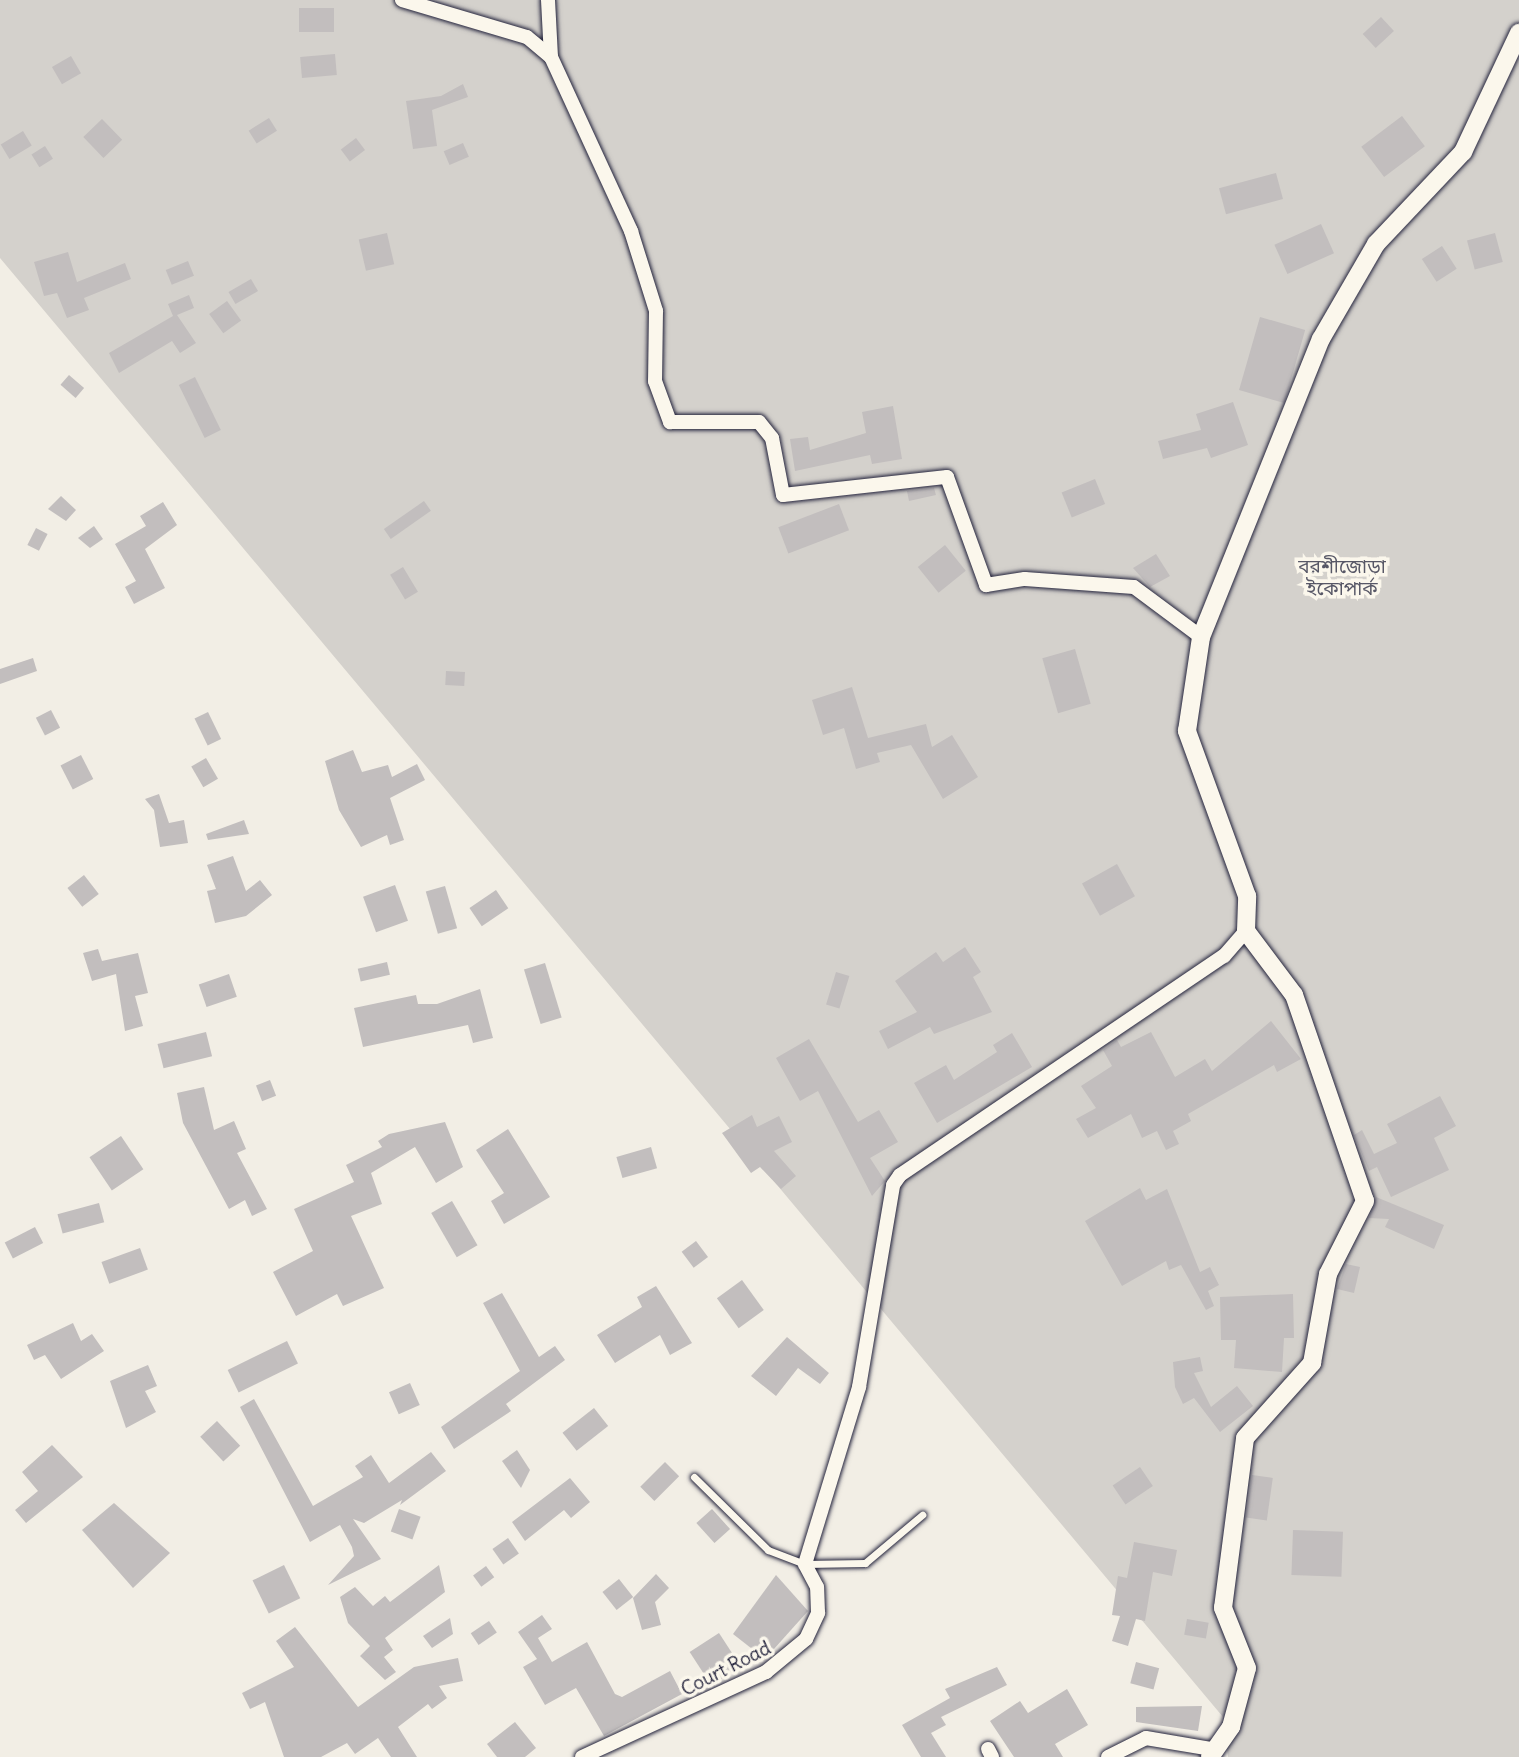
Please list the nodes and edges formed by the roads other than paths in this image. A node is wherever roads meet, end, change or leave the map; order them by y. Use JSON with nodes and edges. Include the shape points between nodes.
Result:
{"nodes":[{"id":1,"x":402,"y":0,"type":"edge"},
{"id":2,"x":548,"y":0,"type":"edge"},
{"id":3,"x":1519,"y":33,"type":"edge"},
{"id":4,"x":551,"y":57,"type":"junction"},
{"id":5,"x":1201,"y":637,"type":"junction"},
{"id":6,"x":1246,"y":931,"type":"junction"},
{"id":7,"x":694,"y":1477,"type":"dead end"},
{"id":8,"x":922,"y":1515,"type":"dead end"},
{"id":9,"x":805,"y":1564,"type":"junction"},
{"id":10,"x":1211,"y":1753,"type":"edge"},
{"id":11,"x":582,"y":1757,"type":"edge"},
{"id":12,"x":1108,"y":1757,"type":"edge"}],
"edges":[{"from":1,"to":4,"type":"street","via":[[527,37]]},
{"from":2,"to":4,"type":"street"},
{"from":3,"to":5,"type":"street","via":[[1464,152],[1376,244],[1321,339]]},
{"from":4,"to":5,"type":"street","via":[[648,281],[656,311],[655,381],[670,422],[759,422],[772,438],[783,495],[947,477],[986,585],[1025,579],[1134,587]]},
{"from":5,"to":6,"type":"street","via":[[1188,731],[1247,896]]},
{"from":6,"to":9,"type":"street","via":[[1224,956],[892,1185],[859,1387]]},
{"from":6,"to":10,"type":"street","via":[[1294,995],[1365,1201],[1328,1274],[1312,1363],[1245,1438],[1223,1608],[1247,1668],[1231,1727]]},
{"from":7,"to":9,"type":"lane","via":[[768,1550]]},
{"from":8,"to":9,"type":"lane","via":[[865,1563]]},
{"from":9,"to":11,"type":"street","name":"Court Road","via":[[817,1587],[818,1613],[789,1659]]},
{"from":10,"to":12,"type":"street","via":[[1146,1738]]}]}
